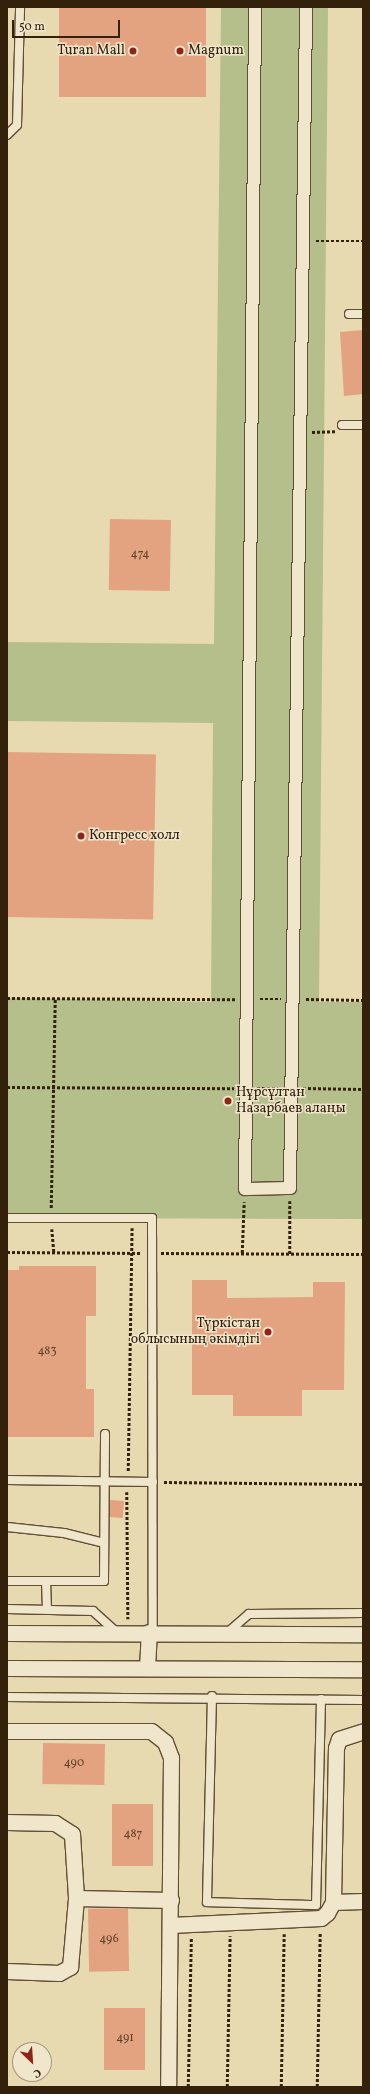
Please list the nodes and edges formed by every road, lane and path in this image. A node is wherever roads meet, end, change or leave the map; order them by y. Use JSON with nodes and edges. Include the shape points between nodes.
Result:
{"nodes":[{"id":1,"x":20,"y":7,"type":"edge"},
{"id":2,"x":255,"y":7,"type":"edge"},
{"id":3,"x":306,"y":7,"type":"edge"},
{"id":4,"x":7,"y":135,"type":"edge"},
{"id":5,"x":303,"y":240,"type":"junction"},
{"id":6,"x":363,"y":241,"type":"edge"},
{"id":7,"x":349,"y":314,"type":"dead end"},
{"id":8,"x":363,"y":314,"type":"edge"},
{"id":9,"x":342,"y":425,"type":"dead end"},
{"id":10,"x":363,"y":425,"type":"edge"},
{"id":11,"x":7,"y":998,"type":"edge"},
{"id":12,"x":55,"y":998,"type":"junction"},
{"id":13,"x":247,"y":999,"type":"junction"},
{"id":14,"x":293,"y":999,"type":"junction"},
{"id":15,"x":363,"y":1000,"type":"edge"},
{"id":16,"x":7,"y":1087,"type":"edge"},
{"id":17,"x":54,"y":1088,"type":"junction"},
{"id":18,"x":246,"y":1088,"type":"junction"},
{"id":19,"x":291,"y":1088,"type":"junction"},
{"id":20,"x":363,"y":1089,"type":"edge"},
{"id":21,"x":290,"y":1188,"type":"junction"},
{"id":22,"x":245,"y":1189,"type":"junction"},
{"id":23,"x":7,"y":1218,"type":"edge"},
{"id":24,"x":132,"y":1218,"type":"junction"},
{"id":25,"x":50,"y":1219,"type":"junction"},
{"id":26,"x":7,"y":1252,"type":"edge"},
{"id":27,"x":54,"y":1252,"type":"junction"},
{"id":28,"x":132,"y":1253,"type":"junction"},
{"id":29,"x":152,"y":1253,"type":"junction"},
{"id":30,"x":242,"y":1253,"type":"junction"},
{"id":31,"x":290,"y":1254,"type":"junction"},
{"id":32,"x":363,"y":1254,"type":"edge"},
{"id":33,"x":105,"y":1434,"type":"dead end"},
{"id":34,"x":7,"y":1480,"type":"edge"},
{"id":35,"x":104,"y":1481,"type":"junction"},
{"id":36,"x":128,"y":1481,"type":"junction"},
{"id":37,"x":153,"y":1482,"type":"junction"},
{"id":38,"x":363,"y":1484,"type":"edge"},
{"id":39,"x":7,"y":1527,"type":"edge"},
{"id":40,"x":104,"y":1543,"type":"junction"},
{"id":41,"x":7,"y":1581,"type":"edge"},
{"id":42,"x":46,"y":1581,"type":"junction"},
{"id":43,"x":7,"y":1609,"type":"edge"},
{"id":44,"x":47,"y":1610,"type":"junction"},
{"id":45,"x":363,"y":1613,"type":"edge"},
{"id":46,"x":123,"y":1632,"type":"junction"},
{"id":47,"x":151,"y":1632,"type":"junction"},
{"id":48,"x":7,"y":1633,"type":"edge"},
{"id":49,"x":226,"y":1633,"type":"junction"},
{"id":50,"x":363,"y":1634,"type":"edge"},
{"id":51,"x":7,"y":1668,"type":"edge"},
{"id":52,"x":147,"y":1668,"type":"junction"},
{"id":53,"x":363,"y":1669,"type":"edge"},
{"id":54,"x":212,"y":1696,"type":"junction"},
{"id":55,"x":7,"y":1697,"type":"edge"},
{"id":56,"x":321,"y":1699,"type":"junction"},
{"id":57,"x":363,"y":1700,"type":"edge"},
{"id":58,"x":7,"y":1731,"type":"edge"},
{"id":59,"x":363,"y":1731,"type":"edge"},
{"id":60,"x":7,"y":1822,"type":"edge"},
{"id":61,"x":76,"y":1898,"type":"junction"},
{"id":62,"x":171,"y":1900,"type":"junction"},
{"id":63,"x":363,"y":1901,"type":"edge"},
{"id":64,"x":333,"y":1902,"type":"junction"},
{"id":65,"x":321,"y":1918,"type":"junction"},
{"id":66,"x":285,"y":1920,"type":"junction"},
{"id":67,"x":230,"y":1922,"type":"junction"},
{"id":68,"x":191,"y":1924,"type":"junction"},
{"id":69,"x":170,"y":1925,"type":"junction"},
{"id":70,"x":7,"y":1970,"type":"edge"},
{"id":71,"x":168,"y":2087,"type":"edge"},
{"id":72,"x":188,"y":2087,"type":"edge"},
{"id":73,"x":227,"y":2087,"type":"edge"},
{"id":74,"x":280,"y":2087,"type":"edge"},
{"id":75,"x":317,"y":2087,"type":"edge"}],
"edges":[{"from":1,"to":4,"type":"lane","via":[[17,125]]},
{"from":2,"to":13,"type":"street"},
{"from":3,"to":5,"type":"street"},
{"from":5,"to":6,"type":"path"},
{"from":5,"to":14,"type":"street"},
{"from":7,"to":8,"type":"lane"},
{"from":9,"to":10,"type":"lane"},
{"from":11,"to":12,"type":"path"},
{"from":12,"to":13,"type":"path"},
{"from":12,"to":17,"type":"path"},
{"from":13,"to":14,"type":"path"},
{"from":13,"to":18,"type":"street"},
{"from":14,"to":15,"type":"path"},
{"from":14,"to":19,"type":"street"},
{"from":16,"to":17,"type":"path"},
{"from":17,"to":18,"type":"path"},
{"from":17,"to":25,"type":"path"},
{"from":18,"to":19,"type":"path"},
{"from":18,"to":22,"type":"street"},
{"from":19,"to":20,"type":"path"},
{"from":19,"to":21,"type":"street"},
{"from":21,"to":22,"type":"street"},
{"from":21,"to":31,"type":"path"},
{"from":22,"to":30,"type":"path"},
{"from":23,"to":25,"type":"lane"},
{"from":24,"to":25,"type":"lane"},
{"from":24,"to":28,"type":"path"},
{"from":24,"to":29,"type":"lane","via":[[152,1218]]},
{"from":25,"to":27,"type":"path"},
{"from":26,"to":27,"type":"path"},
{"from":27,"to":28,"type":"path"},
{"from":28,"to":29,"type":"path"},
{"from":28,"to":36,"type":"path"},
{"from":29,"to":30,"type":"path"},
{"from":29,"to":37,"type":"lane"},
{"from":30,"to":31,"type":"path"},
{"from":31,"to":32,"type":"path"},
{"from":33,"to":35,"type":"lane"},
{"from":34,"to":35,"type":"lane"},
{"from":35,"to":36,"type":"lane"},
{"from":35,"to":40,"type":"lane"},
{"from":36,"to":37,"type":"lane"},
{"from":36,"to":46,"type":"path"},
{"from":37,"to":38,"type":"path"},
{"from":37,"to":47,"type":"lane"},
{"from":39,"to":40,"type":"lane","via":[[57,1532]]},
{"from":40,"to":42,"type":"lane","via":[[104,1581]]},
{"from":41,"to":42,"type":"lane"},
{"from":42,"to":44,"type":"lane"},
{"from":43,"to":44,"type":"lane"},
{"from":44,"to":46,"type":"lane","via":[[93,1611]]},
{"from":45,"to":49,"type":"lane","via":[[249,1614]]},
{"from":46,"to":47,"type":"street"},
{"from":46,"to":48,"type":"street"},
{"from":47,"to":49,"type":"street"},
{"from":47,"to":52,"type":"street"},
{"from":49,"to":50,"type":"street"},
{"from":51,"to":52,"type":"street"},
{"from":52,"to":53,"type":"street"},
{"from":54,"to":55,"type":"lane"},
{"from":54,"to":56,"type":"lane"},
{"from":54,"to":56,"type":"lane","via":[[207,1902],[316,1905]]},
{"from":56,"to":57,"type":"lane"},
{"from":58,"to":62,"type":"street","via":[[151,1731],[165,1742],[171,1758]]},
{"from":59,"to":64,"type":"street","via":[[339,1739],[336,1748]]},
{"from":60,"to":61,"type":"street","via":[[55,1823],[72,1834]]},
{"from":61,"to":62,"type":"street"},
{"from":61,"to":70,"type":"street","via":[[70,1967],[60,1973]]},
{"from":62,"to":69,"type":"street"},
{"from":63,"to":64,"type":"street"},
{"from":64,"to":65,"type":"street"},
{"from":65,"to":66,"type":"street"},
{"from":65,"to":75,"type":"path"},
{"from":66,"to":67,"type":"street"},
{"from":66,"to":74,"type":"path"},
{"from":67,"to":68,"type":"street"},
{"from":67,"to":73,"type":"path"},
{"from":68,"to":69,"type":"street"},
{"from":68,"to":72,"type":"path"},
{"from":69,"to":71,"type":"street"}]}
